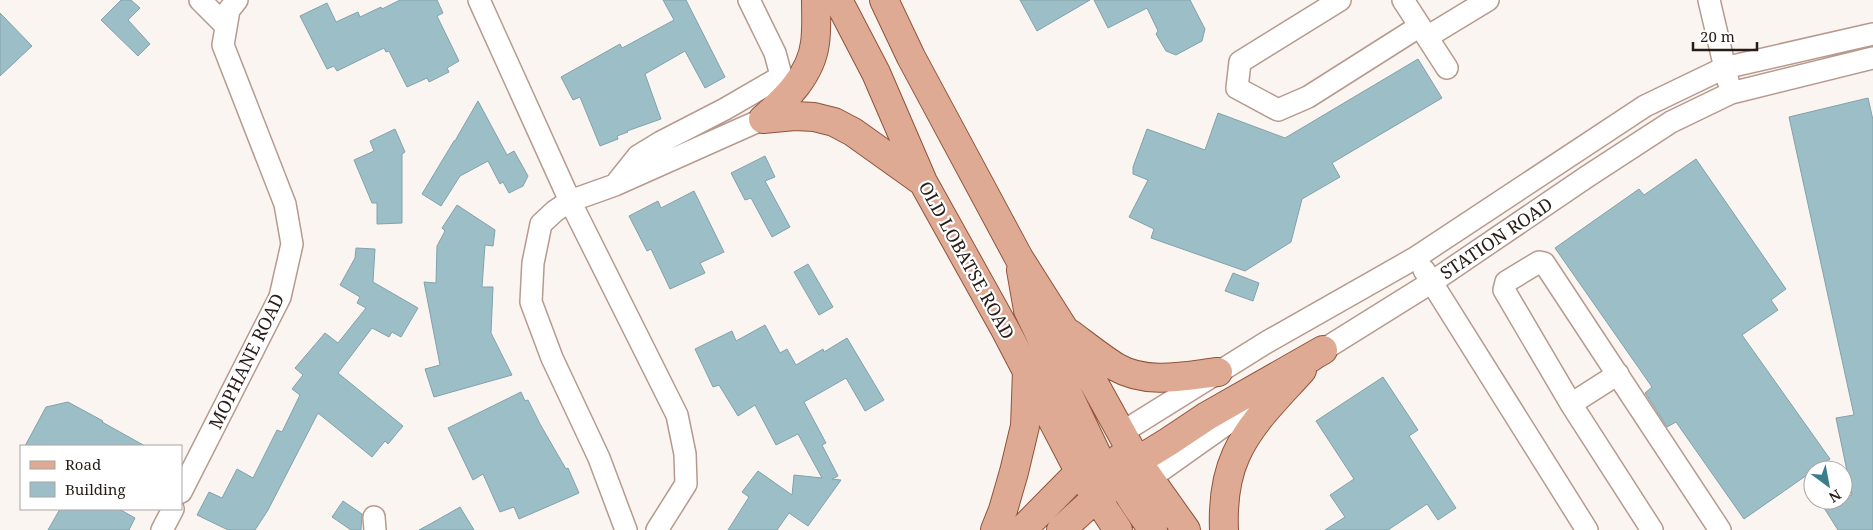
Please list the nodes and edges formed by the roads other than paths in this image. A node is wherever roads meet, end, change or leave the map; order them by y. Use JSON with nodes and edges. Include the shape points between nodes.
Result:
{"nodes":[{"id":1,"x":200,"y":0,"type":"edge"},
{"id":2,"x":237,"y":0,"type":"edge"},
{"id":3,"x":480,"y":0,"type":"edge"},
{"id":4,"x":749,"y":0,"type":"edge"},
{"id":5,"x":816,"y":0,"type":"edge"},
{"id":6,"x":838,"y":0,"type":"edge"},
{"id":7,"x":884,"y":0,"type":"edge"},
{"id":8,"x":1340,"y":0,"type":"edge"},
{"id":9,"x":1403,"y":0,"type":"edge"},
{"id":10,"x":1488,"y":0,"type":"edge"},
{"id":11,"x":1709,"y":0,"type":"edge"},
{"id":12,"x":226,"y":26,"type":"junction"},
{"id":13,"x":1424,"y":32,"type":"junction"},
{"id":14,"x":1873,"y":34,"type":"edge"},
{"id":15,"x":1873,"y":58,"type":"edge"},
{"id":16,"x":1447,"y":68,"type":"dead end"},
{"id":17,"x":1724,"y":68,"type":"junction"},
{"id":18,"x":784,"y":87,"type":"junction"},
{"id":19,"x":1731,"y":93,"type":"junction"},
{"id":20,"x":763,"y":119,"type":"junction"},
{"id":21,"x":923,"y":182,"type":"junction"},
{"id":22,"x":615,"y":185,"type":"junction"},
{"id":23,"x":570,"y":201,"type":"junction"},
{"id":24,"x":1019,"y":258,"type":"junction"},
{"id":25,"x":1415,"y":258,"type":"junction"},
{"id":26,"x":1432,"y":282,"type":"junction"},
{"id":27,"x":1064,"y":329,"type":"junction"},
{"id":28,"x":1323,"y":350,"type":"junction"},
{"id":29,"x":1027,"y":369,"type":"junction"},
{"id":30,"x":1302,"y":370,"type":"junction"},
{"id":31,"x":1218,"y":372,"type":"junction"},
{"id":32,"x":1618,"y":374,"type":"junction"},
{"id":33,"x":1571,"y":404,"type":"junction"},
{"id":34,"x":1121,"y":433,"type":"junction"},
{"id":35,"x":1113,"y":488,"type":"edge"},
{"id":36,"x":182,"y":490,"type":"edge"},
{"id":37,"x":172,"y":510,"type":"edge"},
{"id":38,"x":162,"y":530,"type":"edge"},
{"id":39,"x":626,"y":530,"type":"edge"},
{"id":40,"x":657,"y":530,"type":"edge"},
{"id":41,"x":995,"y":530,"type":"edge"},
{"id":42,"x":1022,"y":530,"type":"edge"},
{"id":43,"x":1061,"y":530,"type":"edge"},
{"id":44,"x":1153,"y":530,"type":"edge"},
{"id":45,"x":1186,"y":530,"type":"edge"},
{"id":46,"x":1224,"y":530,"type":"edge"},
{"id":47,"x":1587,"y":530,"type":"edge"},
{"id":48,"x":1652,"y":530,"type":"edge"},
{"id":49,"x":1720,"y":530,"type":"edge"}],
"edges":[{"from":1,"to":12,"type":"street"},
{"from":2,"to":12,"type":"street","name":"MOPHANE ROAD","via":[[229,10]]},
{"from":3,"to":23,"type":"street"},
{"from":4,"to":18,"type":"street","via":[[775,54]]},
{"from":5,"to":18,"type":"main road","via":[[817,26],[809,66]]},
{"from":6,"to":21,"type":"main road","name":"OLD LOBATSE ROAD","via":[[876,73]]},
{"from":7,"to":24,"type":"main road"},
{"from":8,"to":13,"type":"street","via":[[1240,62],[1238,88],[1278,110],[1308,97]]},
{"from":9,"to":13,"type":"street"},
{"from":10,"to":13,"type":"street"},
{"from":11,"to":17,"type":"street"},
{"from":12,"to":36,"type":"street","name":"MOPHANE ROAD","via":[[223,45],[285,204],[292,244],[280,297]]},
{"from":13,"to":16,"type":"street"},
{"from":14,"to":17,"type":"street"},
{"from":15,"to":19,"type":"street","name":"STATION ROAD"},
{"from":17,"to":19,"type":"street"},
{"from":17,"to":25,"type":"street","name":"STATION ROAD","via":[[1645,106]]},
{"from":18,"to":20,"type":"main road"},
{"from":18,"to":22,"type":"street","via":[[725,109],[661,142],[638,156]]},
{"from":19,"to":26,"type":"street","name":"STATION ROAD","via":[[1671,122]]},
{"from":20,"to":21,"type":"main road","via":[[795,116],[834,122]]},
{"from":20,"to":22,"type":"street"},
{"from":21,"to":29,"type":"main road","name":"OLD LOBATSE ROAD"},
{"from":22,"to":23,"type":"street"},
{"from":23,"to":39,"type":"street","via":[[541,224],[533,263],[531,302],[552,358],[599,458]]},
{"from":23,"to":40,"type":"street","via":[[677,415],[685,454],[686,484]]},
{"from":24,"to":27,"type":"main road"},
{"from":24,"to":35,"type":"main road","via":[[1028,310]]},
{"from":25,"to":26,"type":"street"},
{"from":25,"to":31,"type":"street","name":"STATION ROAD"},
{"from":26,"to":28,"type":"street","name":"STATION ROAD"},
{"from":26,"to":47,"type":"street"},
{"from":27,"to":31,"type":"main road","via":[[1118,368],[1133,373],[1166,379]]},
{"from":27,"to":34,"type":"main road"},
{"from":28,"to":30,"type":"street","name":"STATION ROAD"},
{"from":28,"to":35,"type":"main road","via":[[1207,416],[1168,442]]},
{"from":29,"to":35,"type":"main road","name":"OLD LOBATSE ROAD"},
{"from":29,"to":41,"type":"main road","via":[[1025,426]]},
{"from":30,"to":35,"type":"street","name":"STATION ROAD"},
{"from":30,"to":46,"type":"main road","via":[[1254,426],[1236,455],[1227,488]]},
{"from":31,"to":34,"type":"street","name":"STATION ROAD"},
{"from":32,"to":33,"type":"street"},
{"from":32,"to":33,"type":"street","via":[[1544,263],[1532,265],[1506,282],[1504,290]]},
{"from":32,"to":49,"type":"street"},
{"from":33,"to":48,"type":"street"},
{"from":34,"to":35,"type":"main road"},
{"from":35,"to":42,"type":"main road"},
{"from":35,"to":43,"type":"main road"},
{"from":35,"to":44,"type":"main road"},
{"from":35,"to":45,"type":"main road"},
{"from":37,"to":38,"type":"street"}]}
